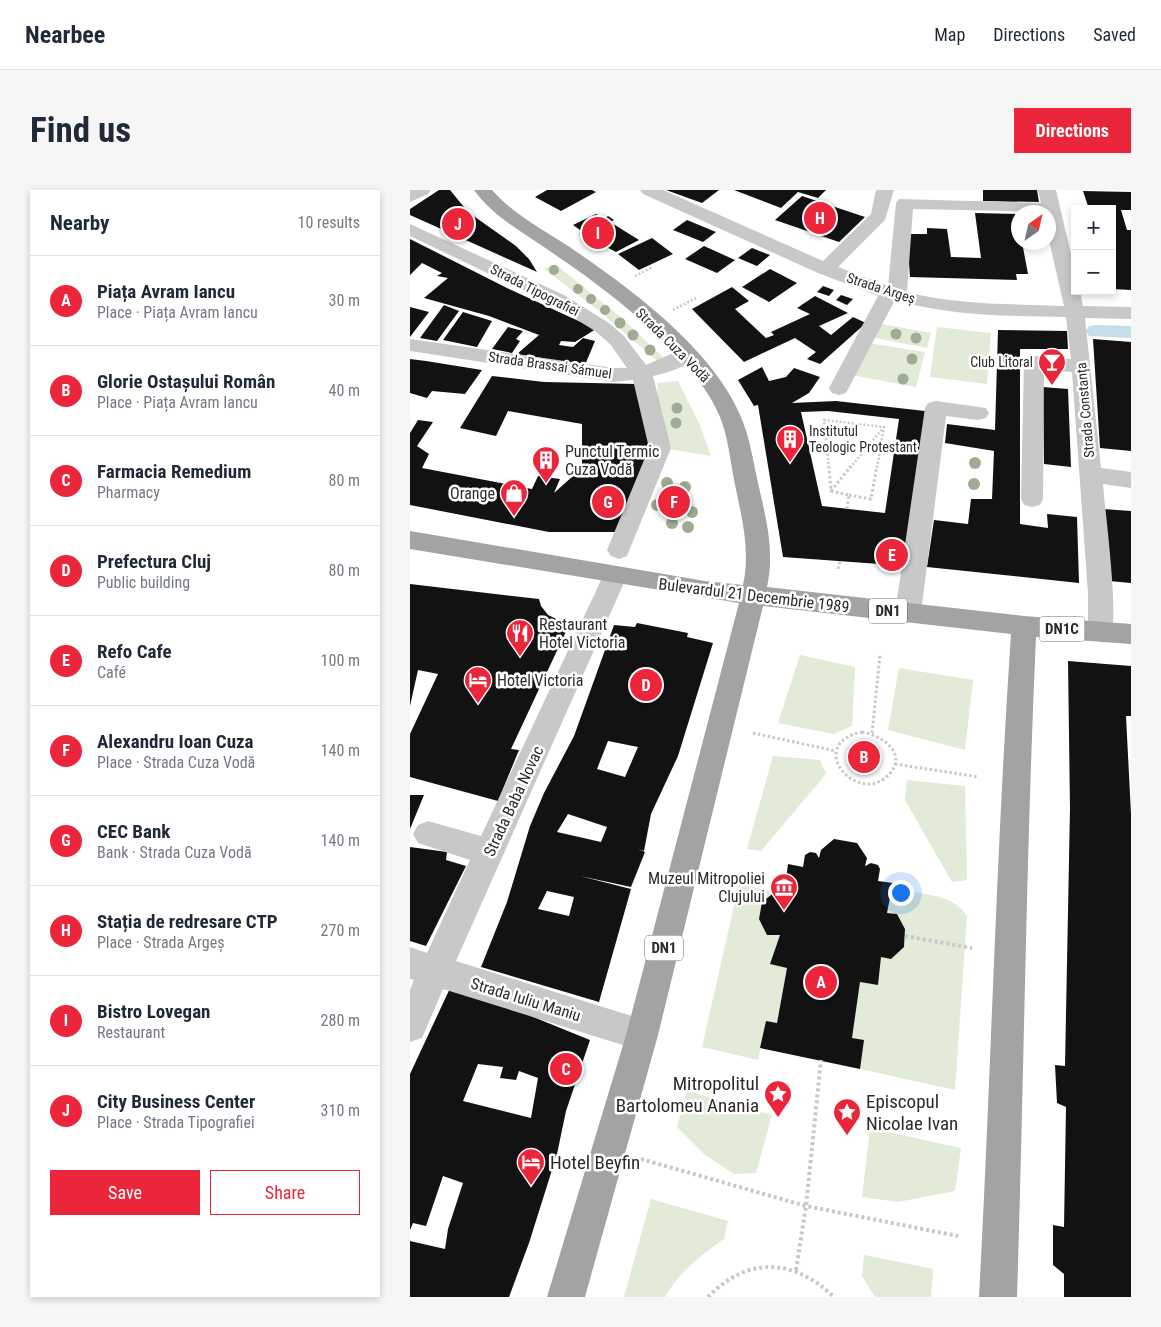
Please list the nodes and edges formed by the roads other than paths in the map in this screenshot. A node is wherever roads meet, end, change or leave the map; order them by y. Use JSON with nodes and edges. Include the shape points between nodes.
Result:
{"nodes":[{"id":1,"x":422,"y":190,"type":"edge"},
{"id":2,"x":484,"y":190,"type":"edge"},
{"id":3,"x":649,"y":190,"type":"edge"},
{"id":4,"x":885,"y":190,"type":"edge"},
{"id":5,"x":1047,"y":190,"type":"edge"},
{"id":6,"x":410,"y":197,"type":"edge"},
{"id":7,"x":1051,"y":205,"type":"edge"},
{"id":8,"x":1011,"y":207,"type":"edge"},
{"id":9,"x":1056,"y":226,"type":"edge"},
{"id":10,"x":410,"y":229,"type":"edge"},
{"id":11,"x":825,"y":268,"type":"junction"},
{"id":12,"x":893,"y":294,"type":"junction"},
{"id":13,"x":1075,"y":313,"type":"junction"},
{"id":14,"x":1131,"y":313,"type":"edge"},
{"id":15,"x":410,"y":345,"type":"edge"},
{"id":16,"x":687,"y":355,"type":"junction"},
{"id":17,"x":1082,"y":367,"type":"junction"},
{"id":18,"x":642,"y":374,"type":"junction"},
{"id":19,"x":839,"y":388,"type":"dead end"},
{"id":20,"x":978,"y":413,"type":"dead end"},
{"id":21,"x":1091,"y":476,"type":"junction"},
{"id":22,"x":1131,"y":480,"type":"edge"},
{"id":23,"x":1032,"y":499,"type":"dead end"},
{"id":24,"x":410,"y":540,"type":"edge"},
{"id":25,"x":617,"y":563,"type":"junction"},
{"id":26,"x":753,"y":596,"type":"junction"},
{"id":27,"x":908,"y":613,"type":"junction"},
{"id":28,"x":1024,"y":626,"type":"junction"},
{"id":29,"x":1101,"y":632,"type":"junction"},
{"id":30,"x":1131,"y":634,"type":"edge"},
{"id":31,"x":428,"y":834,"type":"dead end"},
{"id":32,"x":489,"y":852,"type":"junction"},
{"id":33,"x":423,"y":967,"type":"edge"},
{"id":34,"x":410,"y":1026,"type":"edge"},
{"id":35,"x":642,"y":1035,"type":"junction"},
{"id":36,"x":566,"y":1297,"type":"edge"},
{"id":37,"x":998,"y":1297,"type":"edge"}],
"edges":[{"from":1,"to":6,"type":"street"},
{"from":2,"to":16,"type":"main road","name":"Strada Cuza Vodă","via":[[503,209],[628,302]]},
{"from":3,"to":11,"type":"street","name":"Strada Argeș"},
{"from":4,"to":11,"type":"street","via":[[879,216]]},
{"from":5,"to":7,"type":"street","name":"Strada Constanța"},
{"from":8,"to":12,"type":"street","via":[[905,203]]},
{"from":9,"to":13,"type":"street","name":"Strada Constanța"},
{"from":10,"to":18,"type":"street","name":"Strada Tipografiei","via":[[557,299],[602,327],[617,340]]},
{"from":11,"to":12,"type":"street","name":"Strada Argeș"},
{"from":12,"to":13,"type":"street","name":"Strada Argeș","via":[[940,305]]},
{"from":12,"to":19,"type":"street"},
{"from":13,"to":14,"type":"street","name":"Strada Argeș"},
{"from":13,"to":17,"type":"street","name":"Strada Constanța"},
{"from":15,"to":18,"type":"street","name":"Strada Brassai Sámuel","via":[[614,375]]},
{"from":16,"to":18,"type":"street","name":"Strada Brassai Sámuel"},
{"from":16,"to":26,"type":"main road","name":"Strada Cuza Vodă","via":[[715,387],[737,438],[759,561]]},
{"from":17,"to":21,"type":"street","name":"Strada Constanța"},
{"from":17,"to":23,"type":"street","via":[[1034,362]]},
{"from":18,"to":25,"type":"street","via":[[660,448]]},
{"from":20,"to":27,"type":"street","via":[[936,408]]},
{"from":21,"to":22,"type":"street"},
{"from":21,"to":29,"type":"street","name":"Strada Constanța"},
{"from":24,"to":25,"type":"main road","name":"Bulevardul 21 Decembrie 1989","number":"DN1"},
{"from":25,"to":26,"type":"main road","name":"Bulevardul 21 Decembrie 1989","number":"DN1"},
{"from":25,"to":32,"type":"street","name":"Strada Baba Novac"},
{"from":26,"to":27,"type":"main road","name":"Bulevardul 21 Decembrie 1989","number":"DN1"},
{"from":26,"to":35,"type":"main road","number":"DN1"},
{"from":27,"to":28,"type":"main road","name":"Bulevardul 21 Decembrie 1989","number":"DN1"},
{"from":28,"to":29,"type":"main road","name":"Bulevardul 21 Decembrie 1989","number":"DN1C"},
{"from":28,"to":37,"type":"main road","via":[[1015,788]]},
{"from":29,"to":30,"type":"main road","name":"Bulevardul 21 Decembrie 1989","number":"DN1C"},
{"from":31,"to":32,"type":"street"},
{"from":32,"to":33,"type":"street","name":"Strada Baba Novac"},
{"from":33,"to":34,"type":"street","name":"Strada Baba Novac"},
{"from":33,"to":35,"type":"street","name":"Strada Iuliu Maniu"},
{"from":35,"to":36,"type":"main road","number":"DN1"}]}
